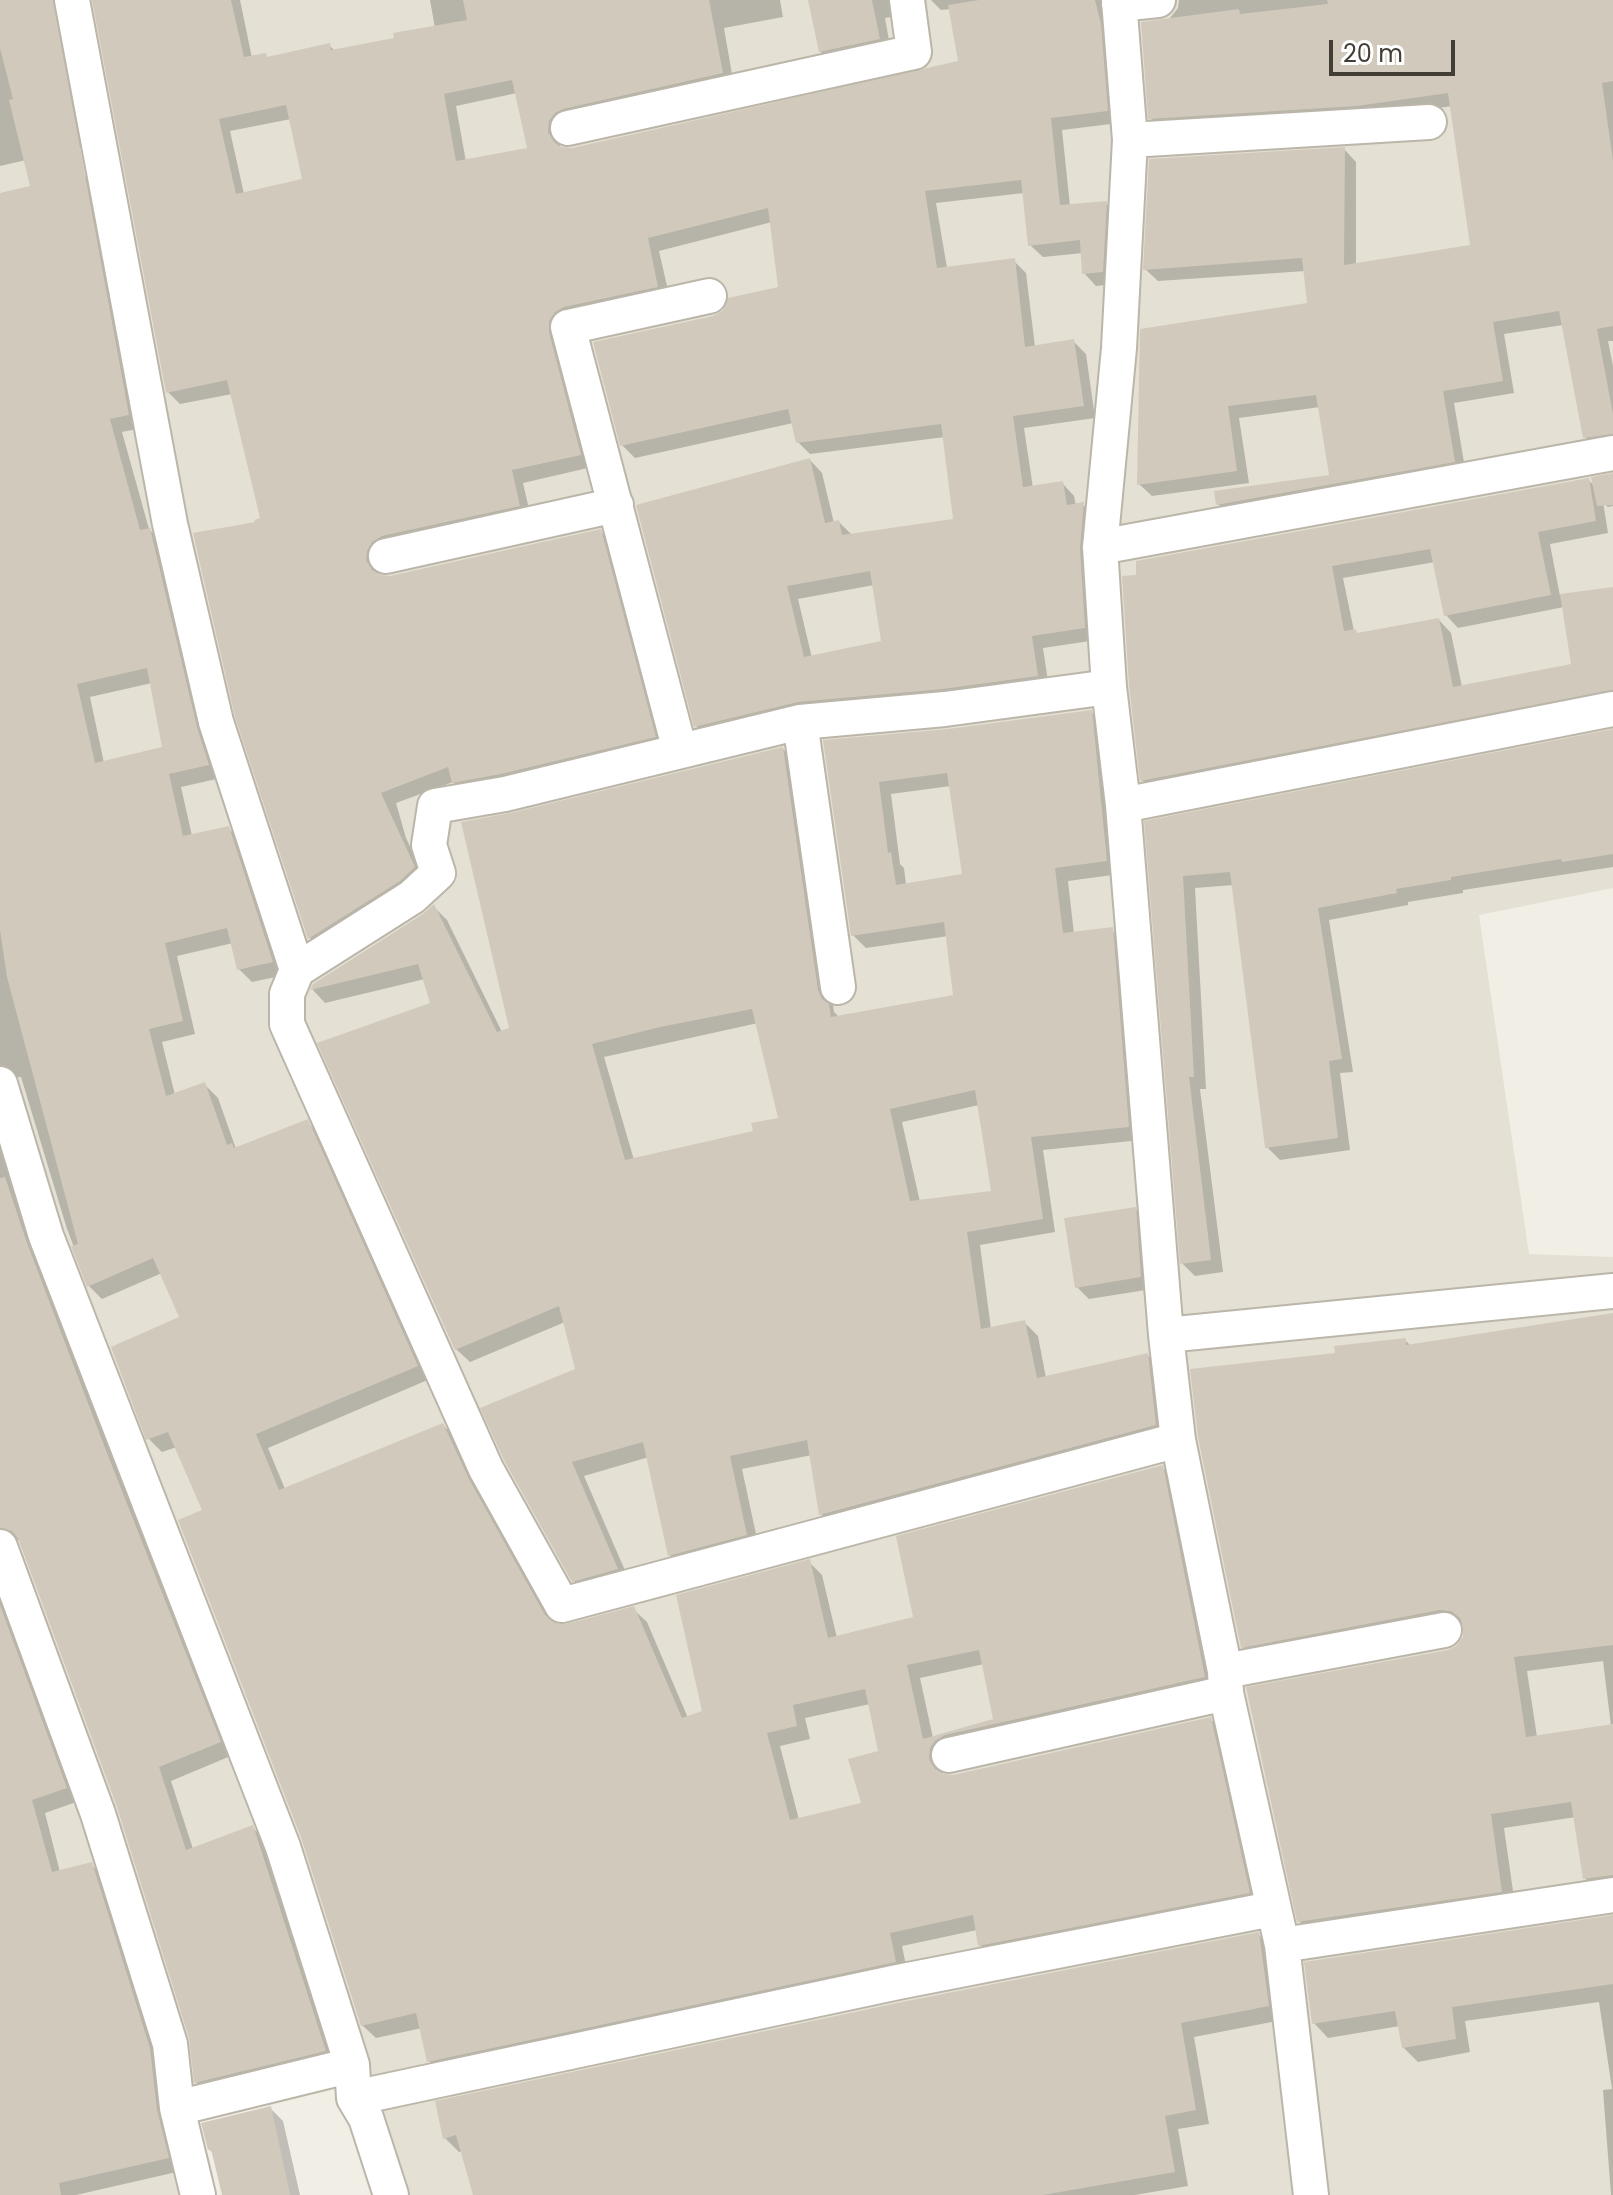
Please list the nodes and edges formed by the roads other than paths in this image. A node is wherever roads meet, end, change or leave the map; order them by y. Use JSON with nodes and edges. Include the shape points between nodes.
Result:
{"nodes":[{"id":1,"x":72,"y":0,"type":"edge"},
{"id":2,"x":907,"y":0,"type":"edge"},
{"id":3,"x":1158,"y":0,"type":"edge"},
{"id":4,"x":1119,"y":2,"type":"edge"},
{"id":5,"x":1429,"y":122,"type":"dead end"},
{"id":6,"x":568,"y":128,"type":"dead end"},
{"id":7,"x":1130,"y":140,"type":"junction"},
{"id":8,"x":709,"y":296,"type":"dead end"},
{"id":9,"x":1613,"y":453,"type":"edge"},
{"id":10,"x":616,"y":505,"type":"junction"},
{"id":11,"x":1100,"y":547,"type":"junction"},
{"id":12,"x":386,"y":556,"type":"dead end"},
{"id":13,"x":1109,"y":687,"type":"junction"},
{"id":14,"x":1613,"y":709,"type":"edge"},
{"id":15,"x":800,"y":722,"type":"junction"},
{"id":16,"x":680,"y":751,"type":"junction"},
{"id":17,"x":1123,"y":805,"type":"junction"},
{"id":18,"x":297,"y":970,"type":"junction"},
{"id":19,"x":838,"y":987,"type":"dead end"},
{"id":20,"x":0,"y":1084,"type":"edge"},
{"id":21,"x":1613,"y":1291,"type":"edge"},
{"id":22,"x":1166,"y":1335,"type":"junction"},
{"id":23,"x":1178,"y":1440,"type":"junction"},
{"id":24,"x":0,"y":1547,"type":"edge"},
{"id":25,"x":1444,"y":1630,"type":"dead end"},
{"id":26,"x":1226,"y":1682,"type":"junction"},
{"id":27,"x":949,"y":1755,"type":"dead end"},
{"id":28,"x":1613,"y":1895,"type":"edge"},
{"id":29,"x":1272,"y":1909,"type":"junction"},
{"id":30,"x":1282,"y":1945,"type":"junction"},
{"id":31,"x":352,"y":2065,"type":"junction"},
{"id":32,"x":354,"y":2098,"type":"junction"},
{"id":33,"x":177,"y":2108,"type":"junction"},
{"id":34,"x":198,"y":2195,"type":"edge"},
{"id":35,"x":391,"y":2195,"type":"edge"},
{"id":36,"x":1311,"y":2195,"type":"edge"}],
"edges":[{"from":1,"to":18,"type":"street","via":[[170,524],[216,722]]},
{"from":2,"to":6,"type":"street","via":[[914,52]]},
{"from":3,"to":4,"type":"street"},
{"from":4,"to":7,"type":"street"},
{"from":5,"to":7,"type":"street"},
{"from":7,"to":11,"type":"street","via":[[1119,348]]},
{"from":8,"to":10,"type":"street","via":[[568,327]]},
{"from":9,"to":11,"type":"street"},
{"from":10,"to":12,"type":"street"},
{"from":10,"to":16,"type":"street"},
{"from":11,"to":13,"type":"street"},
{"from":13,"to":15,"type":"street"},
{"from":13,"to":17,"type":"street"},
{"from":14,"to":17,"type":"street"},
{"from":15,"to":16,"type":"street"},
{"from":15,"to":19,"type":"street"},
{"from":16,"to":18,"type":"street","via":[[435,806],[429,845],[438,873],[412,897]]},
{"from":17,"to":22,"type":"street"},
{"from":18,"to":23,"type":"street","via":[[287,994],[287,1024],[486,1469],[562,1605]]},
{"from":20,"to":31,"type":"street","via":[[46,1236],[283,1847]]},
{"from":21,"to":22,"type":"street"},
{"from":22,"to":23,"type":"street"},
{"from":23,"to":26,"type":"street"},
{"from":24,"to":33,"type":"street","via":[[102,1829],[170,2044]]},
{"from":25,"to":26,"type":"street"},
{"from":26,"to":27,"type":"street"},
{"from":26,"to":29,"type":"street"},
{"from":28,"to":30,"type":"street"},
{"from":29,"to":30,"type":"street"},
{"from":29,"to":32,"type":"street","via":[[882,1985]]},
{"from":30,"to":36,"type":"street"},
{"from":31,"to":32,"type":"street"},
{"from":31,"to":33,"type":"street"},
{"from":32,"to":35,"type":"street","via":[[366,2118]]},
{"from":33,"to":34,"type":"street"}]}
